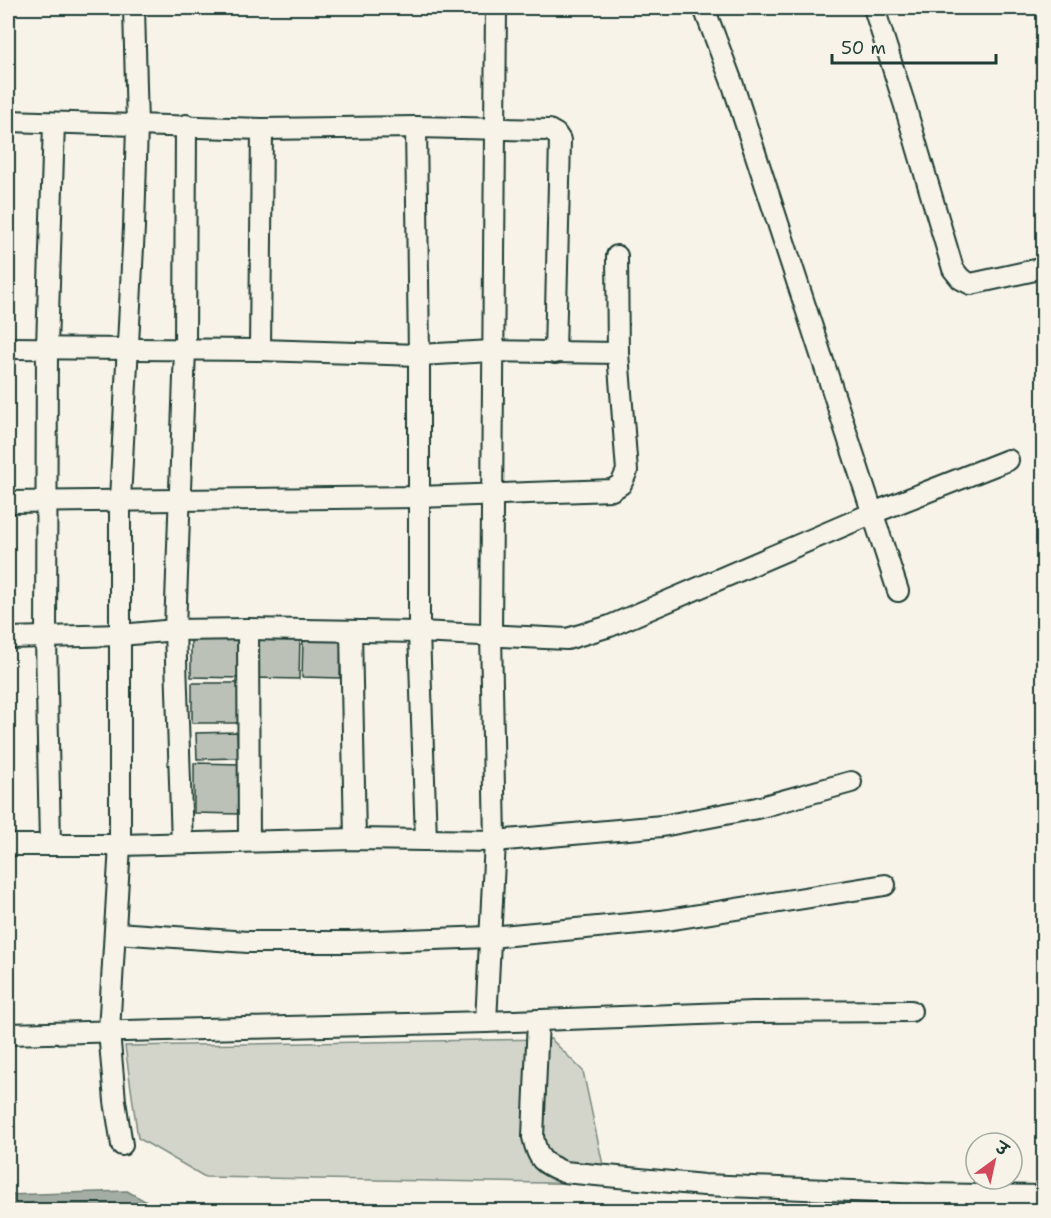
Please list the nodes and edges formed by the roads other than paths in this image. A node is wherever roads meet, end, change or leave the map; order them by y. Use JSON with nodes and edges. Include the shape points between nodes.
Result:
{"nodes":[{"id":1,"x":134,"y":8,"type":"edge"},
{"id":2,"x":496,"y":8,"type":"edge"},
{"id":3,"x":704,"y":8,"type":"edge"},
{"id":4,"x":874,"y":8,"type":"edge"},
{"id":5,"x":8,"y":121,"type":"edge"},
{"id":6,"x":54,"y":123,"type":"junction"},
{"id":7,"x":186,"y":125,"type":"junction"},
{"id":8,"x":137,"y":126,"type":"junction"},
{"id":9,"x":416,"y":127,"type":"junction"},
{"id":10,"x":495,"y":128,"type":"junction"},
{"id":11,"x":262,"y":129,"type":"junction"},
{"id":12,"x":617,"y":256,"type":"dead end"},
{"id":13,"x":1044,"y":268,"type":"edge"},
{"id":14,"x":47,"y":347,"type":"junction"},
{"id":15,"x":8,"y":348,"type":"edge"},
{"id":16,"x":127,"y":348,"type":"junction"},
{"id":17,"x":185,"y":349,"type":"junction"},
{"id":18,"x":260,"y":350,"type":"junction"},
{"id":19,"x":492,"y":351,"type":"junction"},
{"id":20,"x":555,"y":353,"type":"junction"},
{"id":21,"x":618,"y":353,"type":"junction"},
{"id":22,"x":419,"y":355,"type":"junction"},
{"id":23,"x":1008,"y":460,"type":"dead end"},
{"id":24,"x":491,"y":495,"type":"junction"},
{"id":25,"x":418,"y":497,"type":"junction"},
{"id":26,"x":180,"y":499,"type":"junction"},
{"id":27,"x":120,"y":500,"type":"junction"},
{"id":28,"x":46,"y":501,"type":"junction"},
{"id":29,"x":8,"y":502,"type":"edge"},
{"id":30,"x":873,"y":513,"type":"junction"},
{"id":31,"x":898,"y":591,"type":"dead end"},
{"id":32,"x":175,"y":630,"type":"junction"},
{"id":33,"x":248,"y":630,"type":"junction"},
{"id":34,"x":351,"y":631,"type":"junction"},
{"id":35,"x":419,"y":632,"type":"junction"},
{"id":36,"x":491,"y":634,"type":"junction"},
{"id":37,"x":120,"y":635,"type":"junction"},
{"id":38,"x":8,"y":638,"type":"edge"},
{"id":39,"x":46,"y":638,"type":"junction"},
{"id":40,"x":851,"y":782,"type":"dead end"},
{"id":41,"x":426,"y":839,"type":"junction"},
{"id":42,"x":355,"y":840,"type":"junction"},
{"id":43,"x":249,"y":841,"type":"junction"},
{"id":44,"x":495,"y":841,"type":"junction"},
{"id":45,"x":182,"y":843,"type":"junction"},
{"id":46,"x":8,"y":845,"type":"edge"},
{"id":47,"x":50,"y":845,"type":"junction"},
{"id":48,"x":120,"y":845,"type":"junction"},
{"id":49,"x":885,"y":885,"type":"dead end"},
{"id":50,"x":116,"y":933,"type":"junction"},
{"id":51,"x":490,"y":938,"type":"junction"},
{"id":52,"x":911,"y":1011,"type":"dead end"},
{"id":53,"x":538,"y":1020,"type":"junction"},
{"id":54,"x":486,"y":1022,"type":"junction"},
{"id":55,"x":110,"y":1031,"type":"junction"},
{"id":56,"x":8,"y":1034,"type":"edge"},
{"id":57,"x":122,"y":1145,"type":"dead end"},
{"id":58,"x":1044,"y":1196,"type":"edge"}],
"edges":[{"from":1,"to":8,"type":"street"},
{"from":2,"to":10,"type":"street"},
{"from":3,"to":30,"type":"street","via":[[733,85]]},
{"from":4,"to":13,"type":"street","via":[[953,269],[970,284]]},
{"from":5,"to":6,"type":"street"},
{"from":6,"to":8,"type":"street"},
{"from":6,"to":14,"type":"street"},
{"from":7,"to":8,"type":"street"},
{"from":7,"to":11,"type":"street"},
{"from":7,"to":17,"type":"street"},
{"from":8,"to":16,"type":"street"},
{"from":9,"to":10,"type":"street"},
{"from":9,"to":11,"type":"street"},
{"from":9,"to":22,"type":"street"},
{"from":10,"to":19,"type":"street"},
{"from":10,"to":20,"type":"street","via":[[549,130],[560,140]]},
{"from":11,"to":18,"type":"street"},
{"from":12,"to":21,"type":"street"},
{"from":14,"to":15,"type":"street"},
{"from":14,"to":16,"type":"street"},
{"from":14,"to":28,"type":"street"},
{"from":16,"to":17,"type":"street"},
{"from":16,"to":27,"type":"street"},
{"from":17,"to":18,"type":"street"},
{"from":17,"to":26,"type":"street"},
{"from":18,"to":22,"type":"street"},
{"from":19,"to":20,"type":"street"},
{"from":19,"to":22,"type":"street"},
{"from":19,"to":24,"type":"street"},
{"from":20,"to":21,"type":"street"},
{"from":21,"to":24,"type":"street","via":[[627,471],[621,484],[612,490]]},
{"from":22,"to":25,"type":"street"},
{"from":23,"to":30,"type":"street"},
{"from":24,"to":25,"type":"street"},
{"from":24,"to":36,"type":"street"},
{"from":25,"to":26,"type":"street"},
{"from":25,"to":35,"type":"street"},
{"from":26,"to":27,"type":"street"},
{"from":26,"to":32,"type":"street"},
{"from":27,"to":28,"type":"street"},
{"from":27,"to":37,"type":"street"},
{"from":28,"to":29,"type":"street"},
{"from":28,"to":39,"type":"street"},
{"from":30,"to":31,"type":"street"},
{"from":30,"to":36,"type":"street","via":[[610,626],[567,639]]},
{"from":32,"to":33,"type":"street"},
{"from":32,"to":37,"type":"street"},
{"from":32,"to":45,"type":"street"},
{"from":33,"to":34,"type":"street"},
{"from":33,"to":43,"type":"street"},
{"from":34,"to":35,"type":"street"},
{"from":34,"to":42,"type":"street"},
{"from":35,"to":36,"type":"street"},
{"from":35,"to":41,"type":"street"},
{"from":36,"to":44,"type":"street"},
{"from":37,"to":39,"type":"street"},
{"from":37,"to":48,"type":"street"},
{"from":38,"to":39,"type":"street"},
{"from":39,"to":47,"type":"street"},
{"from":40,"to":44,"type":"street","via":[[756,808],[662,826]]},
{"from":41,"to":42,"type":"street"},
{"from":41,"to":44,"type":"street"},
{"from":42,"to":43,"type":"street"},
{"from":43,"to":45,"type":"street"},
{"from":44,"to":51,"type":"street"},
{"from":45,"to":48,"type":"street"},
{"from":46,"to":47,"type":"street"},
{"from":47,"to":48,"type":"street"},
{"from":48,"to":50,"type":"street"},
{"from":49,"to":51,"type":"street","via":[[662,921]]},
{"from":50,"to":51,"type":"street","via":[[259,942]]},
{"from":50,"to":55,"type":"street"},
{"from":51,"to":54,"type":"street"},
{"from":52,"to":53,"type":"street"},
{"from":53,"to":54,"type":"street"},
{"from":53,"to":58,"type":"street","via":[[533,1137],[537,1154],[546,1165],[564,1172],[704,1185]]},
{"from":54,"to":55,"type":"street"},
{"from":55,"to":56,"type":"street"},
{"from":55,"to":57,"type":"street"}]}
